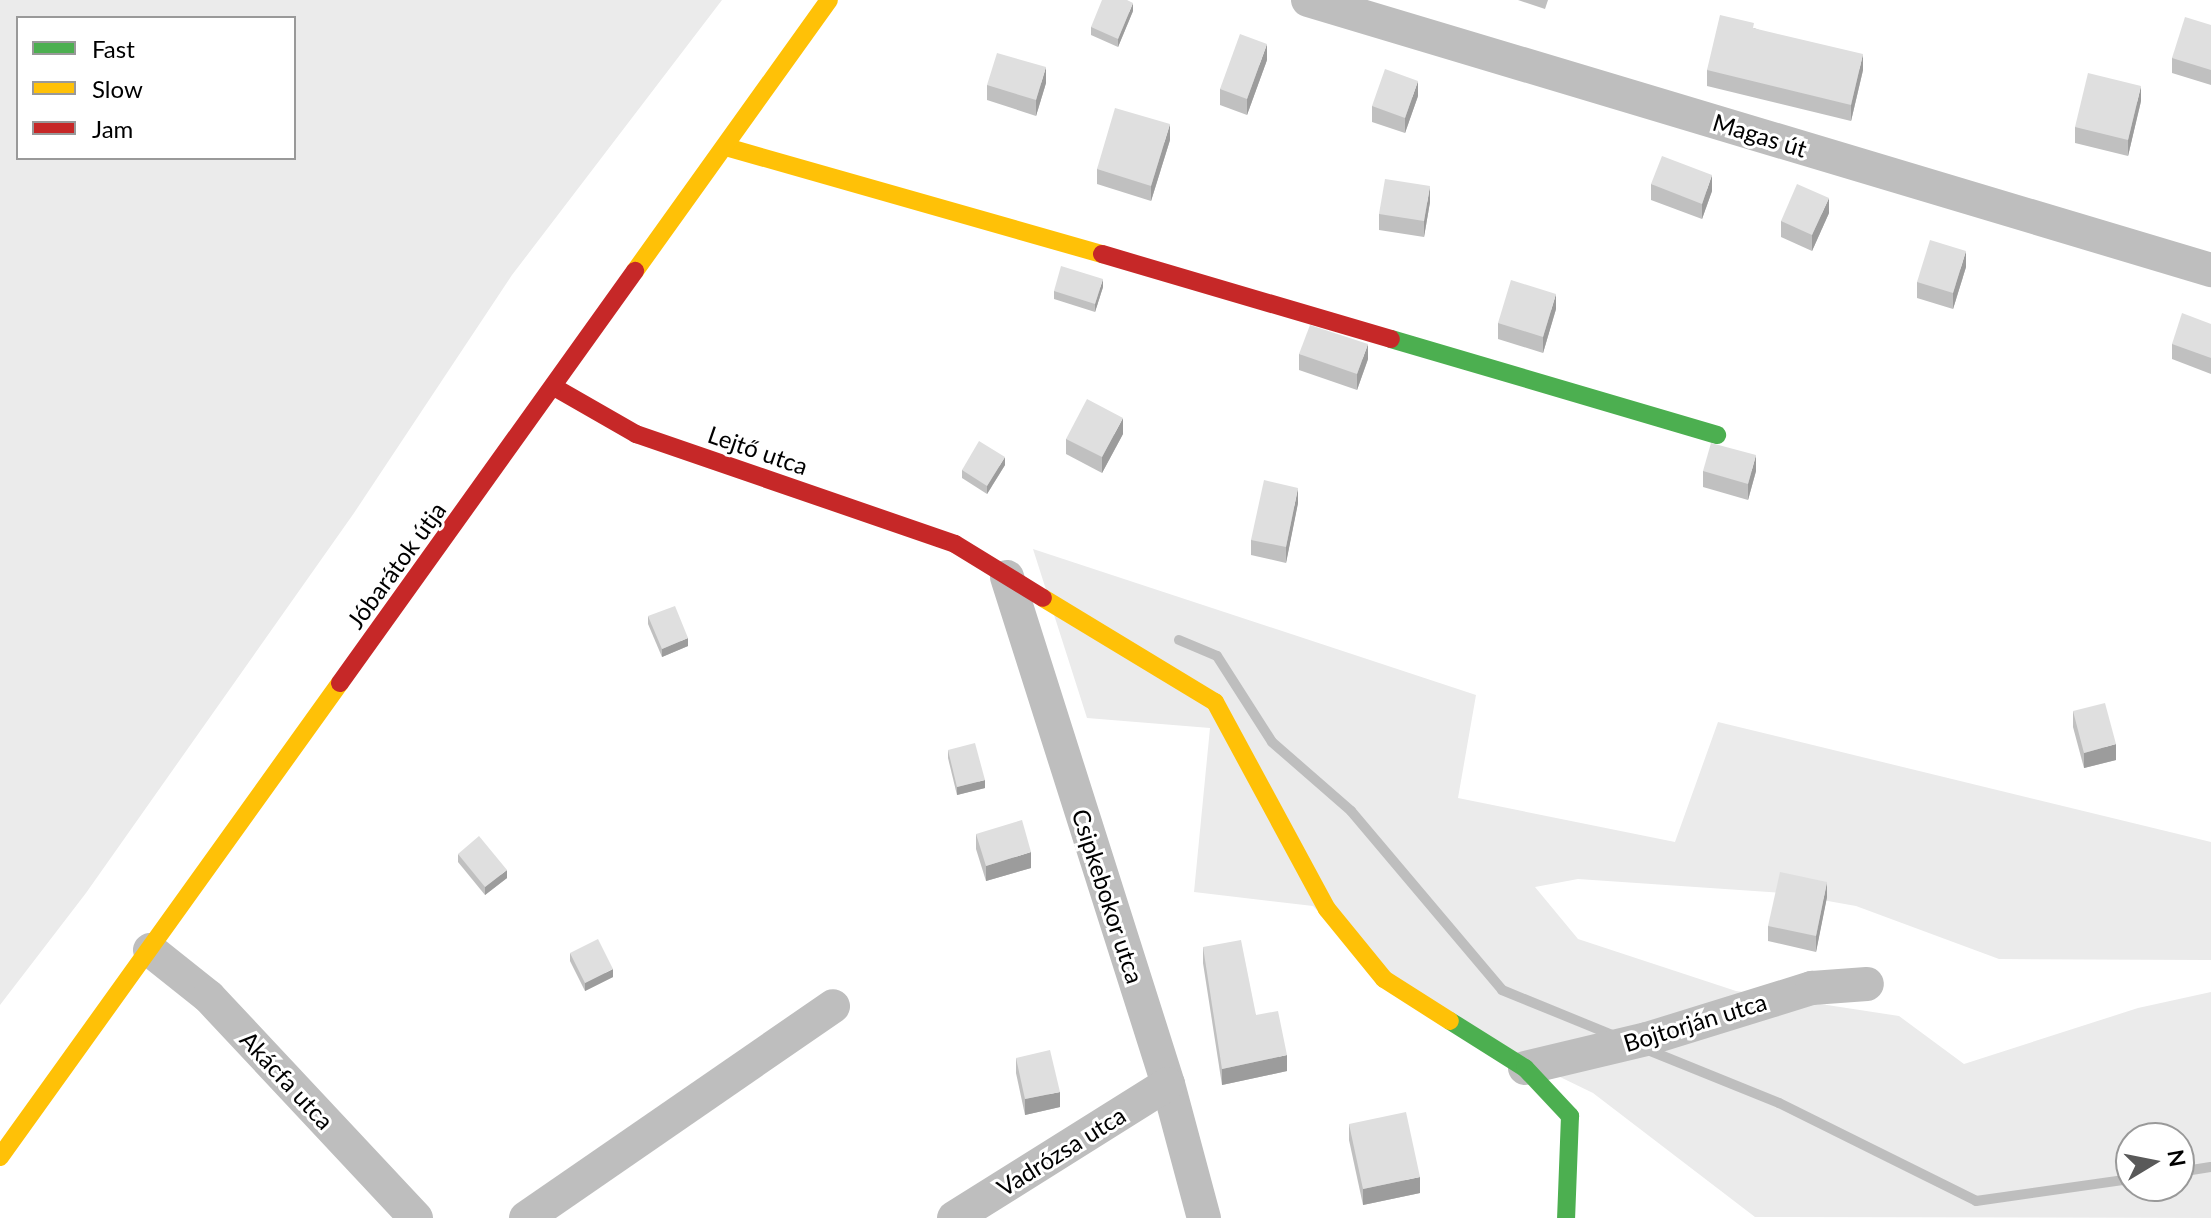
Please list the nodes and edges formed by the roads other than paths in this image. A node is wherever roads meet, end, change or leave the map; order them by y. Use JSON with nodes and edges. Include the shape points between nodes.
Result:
{"nodes":[{"id":1,"x":829,"y":0,"type":"edge"},
{"id":2,"x":1308,"y":0,"type":"edge"},
{"id":3,"x":726,"y":147,"type":"junction"},
{"id":4,"x":2211,"y":270,"type":"edge"},
{"id":5,"x":554,"y":387,"type":"junction"},
{"id":6,"x":1717,"y":435,"type":"dead end"},
{"id":7,"x":1007,"y":577,"type":"junction"},
{"id":8,"x":150,"y":950,"type":"junction"},
{"id":9,"x":1867,"y":984,"type":"dead end"},
{"id":10,"x":833,"y":1006,"type":"dead end"},
{"id":11,"x":1525,"y":1068,"type":"junction"},
{"id":12,"x":1168,"y":1084,"type":"junction"},
{"id":13,"x":0,"y":1157,"type":"edge"},
{"id":14,"x":416,"y":1218,"type":"edge"},
{"id":15,"x":526,"y":1218,"type":"edge"},
{"id":16,"x":954,"y":1218,"type":"edge"},
{"id":17,"x":1204,"y":1218,"type":"edge"},
{"id":18,"x":1566,"y":1218,"type":"edge"}],
"edges":[{"from":1,"to":3,"type":"street","name":"Jóbarátok útja"},
{"from":2,"to":4,"type":"street","name":"Magas út"},
{"from":3,"to":5,"type":"street","name":"Jóbarátok útja"},
{"from":3,"to":6,"type":"street"},
{"from":5,"to":7,"type":"street","name":"Lejtő utca","via":[[636,434],[955,544]]},
{"from":5,"to":8,"type":"street","name":"Jóbarátok útja"},
{"from":7,"to":11,"type":"street","name":"Lejtő utca","via":[[1215,702],[1327,909],[1384,979]]},
{"from":7,"to":12,"type":"street","name":"Csipkebokor utca"},
{"from":8,"to":13,"type":"street","name":"Jóbarátok útja"},
{"from":8,"to":14,"type":"street","name":"Akácfa utca","via":[[209,997]]},
{"from":9,"to":11,"type":"street","name":"Bojtorján utca","via":[[1812,988],[1647,1039]]},
{"from":10,"to":15,"type":"street"},
{"from":11,"to":18,"type":"street","name":"Lejtő utca","via":[[1570,1116]]},
{"from":12,"to":16,"type":"street","name":"Vadrózsa utca"},
{"from":12,"to":17,"type":"street","name":"Csipkebokor utca"}]}
